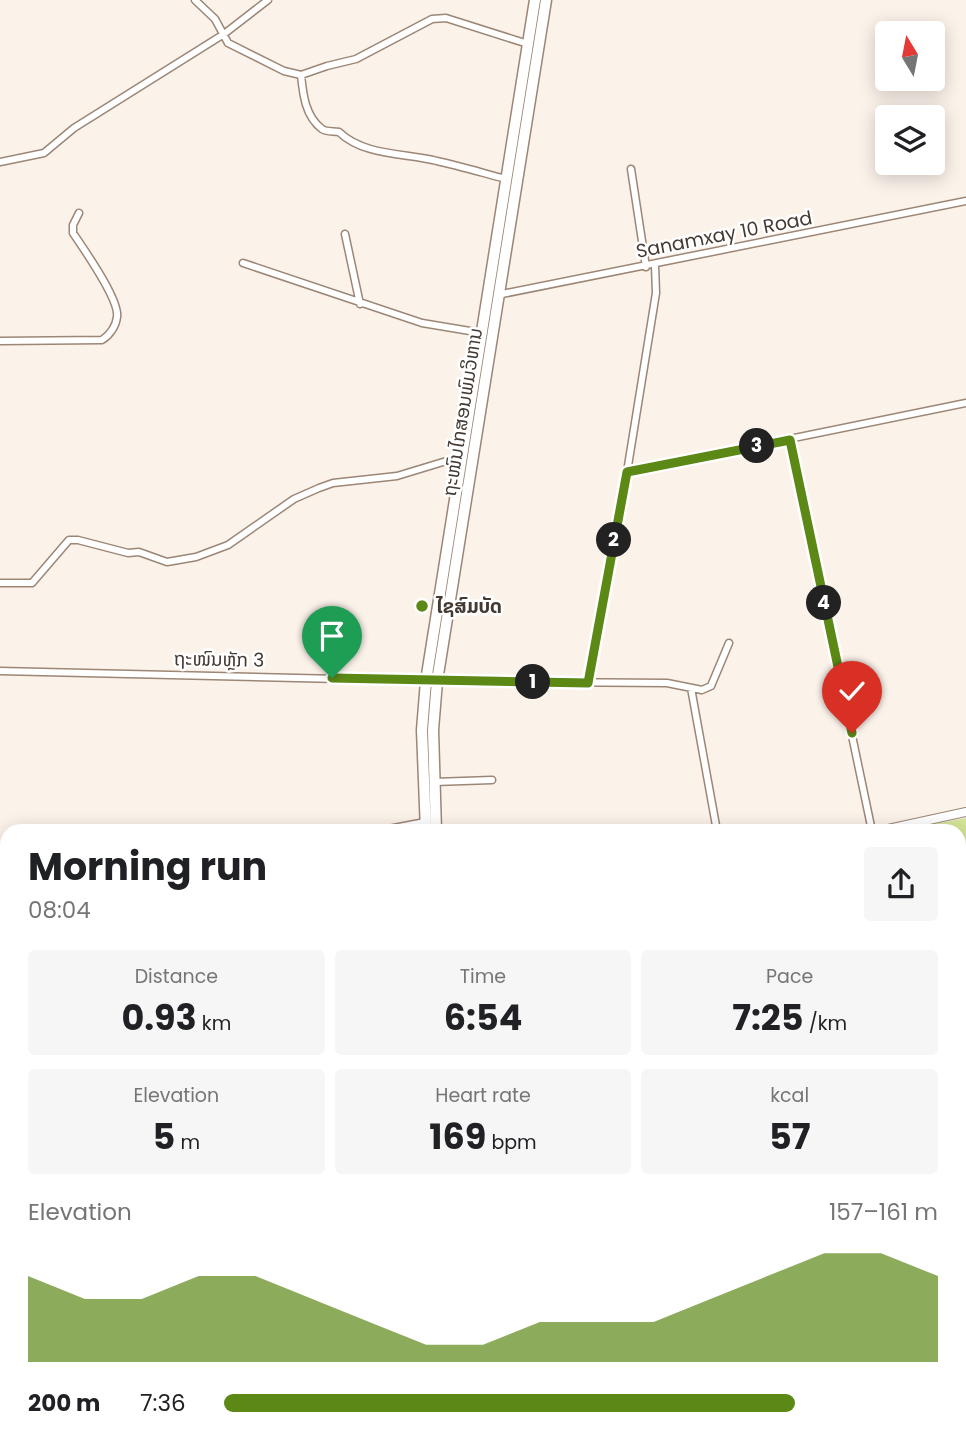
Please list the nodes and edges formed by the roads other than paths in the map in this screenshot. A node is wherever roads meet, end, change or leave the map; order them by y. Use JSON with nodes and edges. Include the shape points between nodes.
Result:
{"nodes":[{"id":1,"x":195,"y":0,"type":"edge"},
{"id":2,"x":268,"y":0,"type":"edge"},
{"id":3,"x":535,"y":0,"type":"edge"},
{"id":4,"x":546,"y":0,"type":"edge"},
{"id":5,"x":224,"y":34,"type":"junction"},
{"id":6,"x":528,"y":44,"type":"junction"},
{"id":7,"x":301,"y":75,"type":"junction"},
{"id":8,"x":0,"y":162,"type":"edge"},
{"id":9,"x":631,"y":169,"type":"dead end"},
{"id":10,"x":506,"y":179,"type":"junction"},
{"id":11,"x":966,"y":201,"type":"edge"},
{"id":12,"x":79,"y":213,"type":"dead end"},
{"id":13,"x":345,"y":234,"type":"dead end"},
{"id":14,"x":243,"y":263,"type":"dead end"},
{"id":15,"x":655,"y":265,"type":"junction"},
{"id":16,"x":646,"y":267,"type":"junction"},
{"id":17,"x":494,"y":295,"type":"junction"},
{"id":18,"x":360,"y":304,"type":"junction"},
{"id":19,"x":482,"y":333,"type":"junction"},
{"id":20,"x":0,"y":341,"type":"edge"},
{"id":21,"x":966,"y":403,"type":"edge"},
{"id":22,"x":790,"y":440,"type":"junction"},
{"id":23,"x":462,"y":459,"type":"junction"},
{"id":24,"x":627,"y":472,"type":"junction"},
{"id":25,"x":454,"y":536,"type":"junction"},
{"id":26,"x":0,"y":583,"type":"edge"},
{"id":27,"x":729,"y":643,"type":"dead end"},
{"id":28,"x":0,"y":671,"type":"edge"},
{"id":29,"x":432,"y":681,"type":"junction"},
{"id":30,"x":588,"y":683,"type":"junction"},
{"id":31,"x":691,"y":688,"type":"junction"},
{"id":32,"x":492,"y":780,"type":"dead end"},
{"id":33,"x":434,"y":782,"type":"junction"},
{"id":34,"x":966,"y":812,"type":"edge"},
{"id":35,"x":425,"y":824,"type":"edge"},
{"id":36,"x":436,"y":824,"type":"edge"},
{"id":37,"x":717,"y":824,"type":"edge"},
{"id":38,"x":871,"y":824,"type":"edge"},
{"id":39,"x":911,"y":824,"type":"edge"}],
"edges":[{"from":1,"to":5,"type":"street"},
{"from":2,"to":5,"type":"street"},
{"from":3,"to":6,"type":"highway","name":"ຖະໜົນໄກສອນພົມວິຫານ"},
{"from":4,"to":17,"type":"highway","name":"ຖະໜົນໄກສອນພົມວິຫານ"},
{"from":5,"to":7,"type":"street","via":[[228,43],[256,58]]},
{"from":5,"to":8,"type":"street","via":[[74,128],[44,153]]},
{"from":6,"to":7,"type":"street","via":[[446,18],[432,19],[356,59]]},
{"from":6,"to":10,"type":"highway","name":"ຖະໜົນໄກສອນພົມວິຫານ"},
{"from":7,"to":10,"type":"street","via":[[304,103],[325,131],[338,132],[363,147]]},
{"from":9,"to":16,"type":"street"},
{"from":10,"to":17,"type":"highway","name":"ຖະໜົນໄກສອນພົມວິຫານ"},
{"from":11,"to":15,"type":"street","name":"Sanamxay 10 Road"},
{"from":12,"to":20,"type":"street","via":[[73,233],[117,311],[110,335],[103,340]]},
{"from":13,"to":18,"type":"street"},
{"from":14,"to":18,"type":"street"},
{"from":15,"to":16,"type":"street","name":"Sanamxay 10 Road"},
{"from":15,"to":24,"type":"street","via":[[656,293]]},
{"from":16,"to":17,"type":"street","name":"Sanamxay 10 Road"},
{"from":17,"to":19,"type":"highway","name":"ຖະໜົນໄກສອນພົມວິຫານ"},
{"from":17,"to":25,"type":"highway","name":"ຖະໜົນໄກສອນພົມວິຫານ"},
{"from":18,"to":19,"type":"street","via":[[422,323]]},
{"from":19,"to":23,"type":"highway","name":"ຖະໜົນໄກສອນພົມວິຫານ"},
{"from":21,"to":22,"type":"street"},
{"from":22,"to":24,"type":"street"},
{"from":22,"to":38,"type":"street"},
{"from":23,"to":25,"type":"highway","name":"ຖະໜົນໄກສອນພົມວິຫານ"},
{"from":23,"to":26,"type":"street","via":[[397,476],[319,488],[294,499],[228,545],[195,557],[167,562],[139,552],[69,540],[33,583]]},
{"from":24,"to":30,"type":"street"},
{"from":25,"to":29,"type":"highway","name":"ຖະໜົນໄກສອນພົມວິຫານ"},
{"from":27,"to":31,"type":"street","via":[[711,686]]},
{"from":28,"to":29,"type":"street","name":"ຖະໜົນຫຼັກ 3"},
{"from":29,"to":30,"type":"street","name":"ຖະໜົນຫຼັກ 3"},
{"from":29,"to":33,"type":"highway","name":"ຖະໜົນໄກສອນພົມວິຫານ"},
{"from":29,"to":35,"type":"highway","name":"ຖະໜົນໄກສອນພົມວິຫານ","via":[[422,730]]},
{"from":30,"to":31,"type":"street","name":"ຖະໜົນຫຼັກ 3","via":[[667,683]]},
{"from":31,"to":37,"type":"street"},
{"from":32,"to":33,"type":"street"},
{"from":33,"to":36,"type":"highway","name":"ຖະໜົນໄກສອນພົມວິຫານ"},
{"from":34,"to":39,"type":"street"}]}
